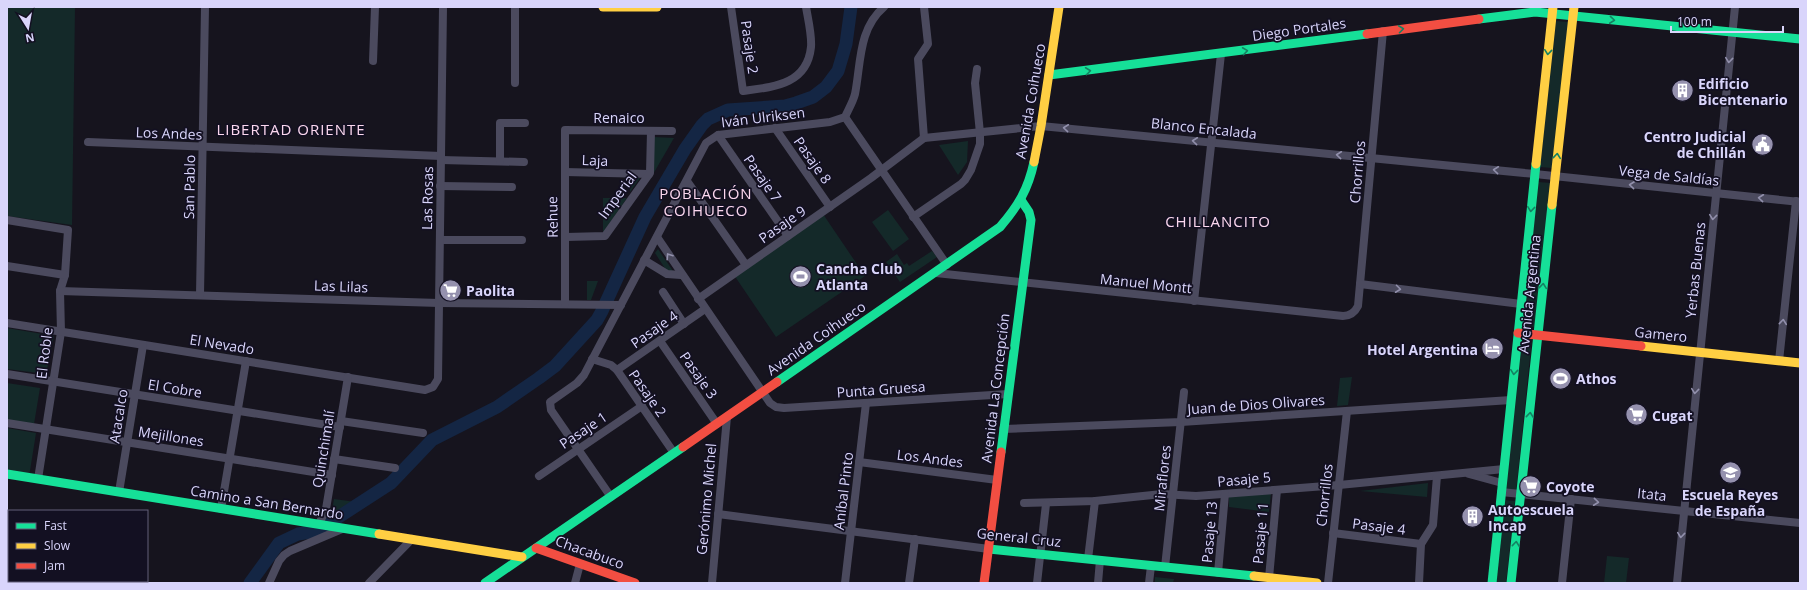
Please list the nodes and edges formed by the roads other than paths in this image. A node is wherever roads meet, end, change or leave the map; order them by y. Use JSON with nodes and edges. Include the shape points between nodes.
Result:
{"nodes":[{"id":1,"x":205,"y":7,"type":"edge"},
{"id":2,"x":375,"y":7,"type":"edge"},
{"id":3,"x":443,"y":7,"type":"edge"},
{"id":4,"x":515,"y":7,"type":"edge"},
{"id":5,"x":603,"y":7,"type":"edge"},
{"id":6,"x":656,"y":7,"type":"edge"},
{"id":7,"x":731,"y":7,"type":"edge"},
{"id":8,"x":806,"y":7,"type":"edge"},
{"id":9,"x":884,"y":7,"type":"edge"},
{"id":10,"x":924,"y":7,"type":"edge"},
{"id":11,"x":1059,"y":7,"type":"edge"},
{"id":12,"x":1735,"y":7,"type":"edge"},
{"id":13,"x":1553,"y":10,"type":"edge"},
{"id":14,"x":1574,"y":11,"type":"edge"},
{"id":15,"x":1383,"y":31,"type":"junction"},
{"id":16,"x":1732,"y":32,"type":"junction"},
{"id":17,"x":1800,"y":39,"type":"edge"},
{"id":18,"x":1221,"y":54,"type":"junction"},
{"id":19,"x":373,"y":61,"type":"dead end"},
{"id":20,"x":977,"y":69,"type":"dead end"},
{"id":21,"x":1049,"y":75,"type":"junction"},
{"id":22,"x":515,"y":83,"type":"dead end"},
{"id":23,"x":845,"y":117,"type":"junction"},
{"id":24,"x":525,"y":123,"type":"dead end"},
{"id":25,"x":1041,"y":126,"type":"junction"},
{"id":26,"x":775,"y":128,"type":"junction"},
{"id":27,"x":566,"y":130,"type":"joint"},
{"id":28,"x":651,"y":131,"type":"junction"},
{"id":29,"x":672,"y":131,"type":"dead end"},
{"id":30,"x":980,"y":133,"type":"junction"},
{"id":31,"x":718,"y":135,"type":"junction"},
{"id":32,"x":924,"y":138,"type":"junction"},
{"id":33,"x":88,"y":142,"type":"dead end"},
{"id":34,"x":1212,"y":142,"type":"junction"},
{"id":35,"x":202,"y":147,"type":"junction"},
{"id":36,"x":441,"y":158,"type":"junction"},
{"id":37,"x":1371,"y":158,"type":"junction"},
{"id":38,"x":500,"y":161,"type":"junction"},
{"id":39,"x":524,"y":162,"type":"dead end"},
{"id":40,"x":881,"y":170,"type":"junction"},
{"id":41,"x":565,"y":172,"type":"junction"},
{"id":42,"x":649,"y":174,"type":"junction"},
{"id":43,"x":1535,"y":174,"type":"junction"},
{"id":44,"x":1555,"y":177,"type":"junction"},
{"id":45,"x":687,"y":181,"type":"junction"},
{"id":46,"x":440,"y":186,"type":"junction"},
{"id":47,"x":512,"y":188,"type":"dead end"},
{"id":48,"x":1716,"y":193,"type":"junction"},
{"id":49,"x":1022,"y":200,"type":"junction"},
{"id":50,"x":1798,"y":202,"type":"edge"},
{"id":51,"x":830,"y":207,"type":"junction"},
{"id":52,"x":913,"y":217,"type":"junction"},
{"id":53,"x":7,"y":220,"type":"edge"},
{"id":54,"x":788,"y":236,"type":"junction"},
{"id":55,"x":566,"y":237,"type":"junction"},
{"id":56,"x":656,"y":237,"type":"junction"},
{"id":57,"x":440,"y":240,"type":"junction"},
{"id":58,"x":522,"y":240,"type":"dead end"},
{"id":59,"x":644,"y":260,"type":"junction"},
{"id":60,"x":746,"y":265,"type":"junction"},
{"id":61,"x":947,"y":265,"type":"junction"},
{"id":62,"x":7,"y":266,"type":"edge"},
{"id":63,"x":936,"y":273,"type":"junction"},
{"id":64,"x":65,"y":275,"type":"junction"},
{"id":65,"x":681,"y":275,"type":"junction"},
{"id":66,"x":1023,"y":283,"type":"junction"},
{"id":67,"x":1360,"y":284,"type":"junction"},
{"id":68,"x":60,"y":291,"type":"junction"},
{"id":69,"x":662,"y":292,"type":"dead end"},
{"id":70,"x":200,"y":295,"type":"junction"},
{"id":71,"x":698,"y":299,"type":"junction"},
{"id":72,"x":1194,"y":301,"type":"junction"},
{"id":73,"x":439,"y":303,"type":"junction"},
{"id":74,"x":565,"y":304,"type":"junction"},
{"id":75,"x":1521,"y":304,"type":"junction"},
{"id":76,"x":621,"y":305,"type":"junction"},
{"id":77,"x":705,"y":309,"type":"junction"},
{"id":78,"x":1352,"y":314,"type":"joint"},
{"id":79,"x":7,"y":323,"type":"edge"},
{"id":80,"x":684,"y":324,"type":"junction"},
{"id":81,"x":61,"y":332,"type":"junction"},
{"id":82,"x":1518,"y":333,"type":"junction"},
{"id":83,"x":1538,"y":335,"type":"junction"},
{"id":84,"x":660,"y":341,"type":"junction"},
{"id":85,"x":142,"y":344,"type":"junction"},
{"id":86,"x":1699,"y":352,"type":"junction"},
{"id":87,"x":592,"y":359,"type":"junction"},
{"id":88,"x":246,"y":361,"type":"junction"},
{"id":89,"x":1779,"y":361,"type":"junction"},
{"id":90,"x":1800,"y":363,"type":"edge"},
{"id":91,"x":617,"y":370,"type":"junction"},
{"id":92,"x":7,"y":374,"type":"edge"},
{"id":93,"x":348,"y":377,"type":"junction"},
{"id":94,"x":53,"y":381,"type":"junction"},
{"id":95,"x":433,"y":387,"type":"joint"},
{"id":96,"x":763,"y":392,"type":"junction"},
{"id":97,"x":1184,"y":392,"type":"dead end"},
{"id":98,"x":134,"y":394,"type":"junction"},
{"id":99,"x":1008,"y":394,"type":"junction"},
{"id":100,"x":1511,"y":400,"type":"junction"},
{"id":101,"x":866,"y":403,"type":"junction"},
{"id":102,"x":642,"y":406,"type":"junction"},
{"id":103,"x":238,"y":411,"type":"junction"},
{"id":104,"x":1347,"y":411,"type":"junction"},
{"id":105,"x":727,"y":417,"type":"junction"},
{"id":106,"x":1181,"y":422,"type":"junction"},
{"id":107,"x":7,"y":423,"type":"edge"},
{"id":108,"x":340,"y":424,"type":"junction"},
{"id":109,"x":717,"y":424,"type":"junction"},
{"id":110,"x":46,"y":429,"type":"junction"},
{"id":111,"x":1003,"y":429,"type":"junction"},
{"id":112,"x":423,"y":433,"type":"dead end"},
{"id":113,"x":127,"y":442,"type":"junction"},
{"id":114,"x":578,"y":449,"type":"junction"},
{"id":115,"x":674,"y":453,"type":"junction"},
{"id":116,"x":230,"y":458,"type":"junction"},
{"id":117,"x":334,"y":459,"type":"junction"},
{"id":118,"x":859,"y":462,"type":"junction"},
{"id":119,"x":395,"y":468,"type":"dead end"},
{"id":120,"x":1504,"y":469,"type":"junction"},
{"id":121,"x":7,"y":474,"type":"edge"},
{"id":122,"x":1466,"y":474,"type":"junction"},
{"id":123,"x":332,"y":475,"type":"junction"},
{"id":124,"x":539,"y":476,"type":"dead end"},
{"id":125,"x":1437,"y":476,"type":"junction"},
{"id":126,"x":38,"y":479,"type":"junction"},
{"id":127,"x":997,"y":480,"type":"junction"},
{"id":128,"x":1339,"y":485,"type":"junction"},
{"id":129,"x":1502,"y":488,"type":"junction"},
{"id":130,"x":1277,"y":490,"type":"junction"},
{"id":131,"x":119,"y":492,"type":"junction"},
{"id":132,"x":1174,"y":494,"type":"junction"},
{"id":133,"x":1225,"y":494,"type":"junction"},
{"id":134,"x":1521,"y":494,"type":"junction"},
{"id":135,"x":611,"y":497,"type":"junction"},
{"id":136,"x":1571,"y":499,"type":"junction"},
{"id":137,"x":1095,"y":501,"type":"junction"},
{"id":138,"x":1024,"y":503,"type":"dead end"},
{"id":139,"x":1046,"y":504,"type":"junction"},
{"id":140,"x":221,"y":509,"type":"junction"},
{"id":141,"x":1684,"y":511,"type":"junction"},
{"id":142,"x":718,"y":514,"type":"junction"},
{"id":143,"x":1800,"y":523,"type":"edge"},
{"id":144,"x":321,"y":525,"type":"junction"},
{"id":145,"x":340,"y":528,"type":"junction"},
{"id":146,"x":851,"y":531,"type":"junction"},
{"id":147,"x":1333,"y":533,"type":"junction"},
{"id":148,"x":412,"y":539,"type":"junction"},
{"id":149,"x":915,"y":539,"type":"junction"},
{"id":150,"x":1421,"y":544,"type":"junction"},
{"id":151,"x":536,"y":548,"type":"junction"},
{"id":152,"x":989,"y":549,"type":"junction"},
{"id":153,"x":1041,"y":554,"type":"junction"},
{"id":154,"x":522,"y":557,"type":"junction"},
{"id":155,"x":1088,"y":559,"type":"junction"},
{"id":156,"x":1100,"y":560,"type":"junction"},
{"id":157,"x":580,"y":564,"type":"junction"},
{"id":158,"x":1151,"y":566,"type":"junction"},
{"id":159,"x":1165,"y":567,"type":"junction"},
{"id":160,"x":1218,"y":572,"type":"junction"},
{"id":161,"x":1269,"y":580,"type":"edge"},
{"id":162,"x":269,"y":583,"type":"edge"},
{"id":163,"x":369,"y":583,"type":"edge"},
{"id":164,"x":485,"y":583,"type":"edge"},
{"id":165,"x":575,"y":583,"type":"edge"},
{"id":166,"x":633,"y":583,"type":"edge"},
{"id":167,"x":712,"y":583,"type":"edge"},
{"id":168,"x":845,"y":583,"type":"edge"},
{"id":169,"x":909,"y":583,"type":"edge"},
{"id":170,"x":984,"y":583,"type":"edge"},
{"id":171,"x":1037,"y":583,"type":"edge"},
{"id":172,"x":1098,"y":583,"type":"edge"},
{"id":173,"x":1149,"y":583,"type":"edge"},
{"id":174,"x":1317,"y":583,"type":"edge"},
{"id":175,"x":1328,"y":583,"type":"edge"},
{"id":176,"x":1419,"y":583,"type":"edge"},
{"id":177,"x":1492,"y":583,"type":"edge"},
{"id":178,"x":1512,"y":583,"type":"edge"},
{"id":179,"x":1562,"y":583,"type":"edge"},
{"id":180,"x":1677,"y":583,"type":"edge"}],
"edges":[{"from":1,"to":35,"type":"street","name":"San Pablo"},
{"from":2,"to":19,"type":"street"},
{"from":3,"to":36,"type":"street","name":"Las Rosas"},
{"from":4,"to":22,"type":"street"},
{"from":5,"to":6,"type":"main road"},
{"from":7,"to":8,"type":"street","name":"Pasaje 2","via":[[743,91],[779,86],[795,77],[807,64],[811,46]]},
{"from":9,"to":23,"type":"street","via":[[867,29],[854,96]]},
{"from":10,"to":32,"type":"street","via":[[928,44],[918,60]]},
{"from":11,"to":21,"type":"main road","name":"Avenida Coihueco"},
{"from":12,"to":16,"type":"street","name":"Yerbas Buenas"},
{"from":13,"to":14,"type":"main road","name":"Diego Portales"},
{"from":15,"to":13,"type":"main road","name":"Diego Portales","one_way":true},
{"from":13,"to":43,"type":"main road","name":"Avenida Argentina","one_way":true},
{"from":14,"to":16,"type":"main road","name":"Diego Portales","one_way":true},
{"from":44,"to":14,"type":"main road","name":"Avenida Argentina","one_way":true},
{"from":18,"to":15,"type":"main road","name":"Diego Portales","one_way":true},
{"from":15,"to":37,"type":"street","name":"Chorrillos"},
{"from":16,"to":17,"type":"main road","name":"Diego Portales"},
{"from":16,"to":48,"type":"street","name":"Yerbas Buenas","one_way":true},
{"from":21,"to":18,"type":"main road","name":"Diego Portales","one_way":true},
{"from":18,"to":34,"type":"street"},
{"from":20,"to":30,"type":"street","via":[[975,83]]},
{"from":21,"to":25,"type":"main road","name":"Avenida Coihueco"},
{"from":23,"to":26,"type":"street","name":"Iván Ulriksen","via":[[830,122]]},
{"from":23,"to":40,"type":"street"},
{"from":24,"to":38,"type":"street","via":[[500,123]]},
{"from":25,"to":30,"type":"street","name":"Blanco Encalada"},
{"from":34,"to":25,"type":"street","name":"Blanco Encalada","one_way":true},
{"from":25,"to":49,"type":"main road","name":"Avenida Coihueco","via":[[1031,176]]},
{"from":26,"to":31,"type":"street","name":"Iván Ulriksen"},
{"from":26,"to":51,"type":"street","name":"Pasaje 8"},
{"from":27,"to":28,"type":"street","name":"Renaico"},
{"from":27,"to":41,"type":"street","name":"Rehue"},
{"from":28,"to":29,"type":"street","name":"Renaico"},
{"from":28,"to":42,"type":"street","name":"Imperial"},
{"from":30,"to":32,"type":"street","name":"Blanco Encalada"},
{"from":30,"to":52,"type":"street","via":[[980,144],[966,180]]},
{"from":31,"to":45,"type":"street","name":"Iván Ulriksen","via":[[706,143]]},
{"from":31,"to":54,"type":"street","name":"Pasaje 7"},
{"from":32,"to":40,"type":"street"},
{"from":33,"to":35,"type":"street","name":"Los Andes"},
{"from":37,"to":34,"type":"street","name":"Blanco Encalada","one_way":true},
{"from":34,"to":72,"type":"street"},
{"from":35,"to":36,"type":"street","name":"Los Andes"},
{"from":35,"to":70,"type":"street","name":"San Pablo"},
{"from":36,"to":38,"type":"street","name":"Los Andes"},
{"from":36,"to":46,"type":"street","name":"Las Rosas"},
{"from":43,"to":37,"type":"street","name":"Blanco Encalada","one_way":true},
{"from":37,"to":67,"type":"street","name":"Chorrillos"},
{"from":38,"to":39,"type":"street","name":"Los Andes"},
{"from":40,"to":51,"type":"street","name":"Pasaje 9"},
{"from":40,"to":52,"type":"street"},
{"from":41,"to":42,"type":"street","name":"Laja"},
{"from":41,"to":55,"type":"street","name":"Rehue"},
{"from":42,"to":55,"type":"street","name":"Imperial","via":[[605,236]]},
{"from":43,"to":44,"type":"street","name":"Vega de Saldías"},
{"from":43,"to":75,"type":"main road","name":"Avenida Argentina","one_way":true},
{"from":48,"to":44,"type":"street","name":"Vega de Saldías","one_way":true},
{"from":83,"to":44,"type":"main road","name":"Avenida Argentina","one_way":true},
{"from":45,"to":56,"type":"street","name":"Iván Ulriksen"},
{"from":45,"to":60,"type":"street"},
{"from":46,"to":47,"type":"street"},
{"from":46,"to":57,"type":"street","name":"Las Rosas"},
{"from":50,"to":48,"type":"street","name":"Vega de Saldías","one_way":true},
{"from":48,"to":86,"type":"street","name":"Yerbas Buenas","one_way":true},
{"from":49,"to":61,"type":"main road","name":"Avenida Coihueco","via":[[1000,227]]},
{"from":49,"to":66,"type":"main road","name":"Avenida La Concepción","via":[[1031,220]]},
{"from":89,"to":50,"type":"street","one_way":true},
{"from":51,"to":54,"type":"street","name":"Pasaje 9"},
{"from":52,"to":61,"type":"street"},
{"from":53,"to":64,"type":"street","name":"El Roble","via":[[68,230]]},
{"from":54,"to":60,"type":"street","name":"Pasaje 9"},
{"from":55,"to":74,"type":"street","name":"Rehue"},
{"from":56,"to":59,"type":"street","name":"Iván Ulriksen"},
{"from":65,"to":56,"type":"street","name":"Punta Gruesa","one_way":true},
{"from":57,"to":58,"type":"street"},
{"from":57,"to":73,"type":"street","name":"Las Rosas"},
{"from":59,"to":65,"type":"street","via":[[666,274]]},
{"from":59,"to":76,"type":"street","name":"Iván Ulriksen"},
{"from":60,"to":71,"type":"street","name":"Pasaje 9"},
{"from":61,"to":63,"type":"main road","name":"Avenida Coihueco"},
{"from":62,"to":64,"type":"street"},
{"from":63,"to":66,"type":"street","name":"Manuel Montt"},
{"from":63,"to":96,"type":"main road","name":"Avenida Coihueco"},
{"from":64,"to":68,"type":"street","name":"El Roble"},
{"from":65,"to":71,"type":"street","name":"Punta Gruesa"},
{"from":66,"to":72,"type":"street","name":"Manuel Montt"},
{"from":66,"to":99,"type":"main road","name":"Avenida La Concepción"},
{"from":67,"to":75,"type":"street","one_way":true},
{"from":67,"to":78,"type":"street","name":"Chorrillos","via":[[1358,306]]},
{"from":68,"to":70,"type":"street","name":"Las Lilas"},
{"from":68,"to":81,"type":"street","name":"El Roble"},
{"from":69,"to":80,"type":"street"},
{"from":70,"to":73,"type":"street","name":"Las Lilas"},
{"from":71,"to":77,"type":"street","name":"Punta Gruesa"},
{"from":72,"to":78,"type":"street","name":"Manuel Montt","via":[[1343,316]]},
{"from":73,"to":74,"type":"street","name":"Las Lilas"},
{"from":73,"to":95,"type":"street","name":"Las Rosas","via":[[438,379]]},
{"from":74,"to":76,"type":"street","name":"Las Lilas"},
{"from":75,"to":82,"type":"main road","name":"Avenida Argentina"},
{"from":76,"to":87,"type":"street","name":"Iván Ulriksen"},
{"from":77,"to":80,"type":"street","name":"Pasaje 4"},
{"from":77,"to":96,"type":"street","name":"Punta Gruesa"},
{"from":79,"to":81,"type":"street","name":"El Nevado"},
{"from":80,"to":84,"type":"street","name":"Pasaje 4"},
{"from":81,"to":85,"type":"street","name":"El Nevado"},
{"from":81,"to":94,"type":"street","name":"El Roble"},
{"from":82,"to":83,"type":"main road","name":"Gamero"},
{"from":82,"to":100,"type":"main road","name":"Avenida Argentina","one_way":true},
{"from":83,"to":86,"type":"main road","name":"Gamero"},
{"from":134,"to":83,"type":"main road","name":"Avenida Argentina","one_way":true},
{"from":84,"to":91,"type":"street","name":"Pasaje 4"},
{"from":84,"to":109,"type":"street","name":"Pasaje 3"},
{"from":85,"to":88,"type":"street","name":"El Nevado"},
{"from":85,"to":98,"type":"street","name":"Atacalco"},
{"from":86,"to":89,"type":"main road","name":"Gamero"},
{"from":86,"to":141,"type":"street","name":"Yerbas Buenas","one_way":true},
{"from":87,"to":91,"type":"street","name":"Pasaje 2","via":[[611,365]]},
{"from":87,"to":114,"type":"street","name":"Iván Ulriksen","via":[[580,379],[553,398],[550,404],[551,410]]},
{"from":88,"to":93,"type":"street","name":"El Nevado"},
{"from":88,"to":103,"type":"street"},
{"from":89,"to":90,"type":"main road","name":"Gamero"},
{"from":91,"to":102,"type":"street","name":"Pasaje 2"},
{"from":92,"to":94,"type":"street","name":"El Cobre"},
{"from":93,"to":95,"type":"street","name":"El Nevado","via":[[424,390]]},
{"from":93,"to":108,"type":"street","name":"Quinchimalí"},
{"from":94,"to":98,"type":"street","name":"El Cobre"},
{"from":94,"to":110,"type":"street","name":"El Roble"},
{"from":96,"to":101,"type":"street","name":"Punta Gruesa","via":[[770,403],[780,408]]},
{"from":96,"to":105,"type":"main road","name":"Avenida Coihueco"},
{"from":97,"to":106,"type":"street","name":"Miraflores"},
{"from":98,"to":103,"type":"street","name":"El Cobre"},
{"from":98,"to":113,"type":"street","name":"Atacalco"},
{"from":99,"to":101,"type":"street","name":"Punta Gruesa"},
{"from":99,"to":111,"type":"main road","name":"Avenida La Concepción"},
{"from":100,"to":104,"type":"street","name":"Juan de Dios Olivares"},
{"from":100,"to":120,"type":"main road","name":"Avenida Argentina"},
{"from":101,"to":118,"type":"street","name":"Aníbal Pinto"},
{"from":102,"to":114,"type":"street","name":"Pasaje 1"},
{"from":102,"to":115,"type":"street","name":"Pasaje 2"},
{"from":103,"to":108,"type":"street","name":"El Cobre"},
{"from":103,"to":116,"type":"street"},
{"from":104,"to":106,"type":"street","name":"Juan de Dios Olivares"},
{"from":104,"to":128,"type":"street","name":"Chorrillos"},
{"from":105,"to":109,"type":"main road","name":"Avenida Coihueco"},
{"from":105,"to":142,"type":"street","name":"Gerónimo Michel"},
{"from":106,"to":111,"type":"street","name":"Juan de Dios Olivares"},
{"from":106,"to":132,"type":"street","name":"Miraflores"},
{"from":107,"to":110,"type":"street","name":"Mejillones"},
{"from":108,"to":112,"type":"street","name":"El Cobre"},
{"from":108,"to":117,"type":"street","name":"Quinchimalí"},
{"from":109,"to":115,"type":"main road","name":"Avenida Coihueco"},
{"from":110,"to":113,"type":"street","name":"Mejillones"},
{"from":110,"to":126,"type":"street","name":"El Roble"},
{"from":111,"to":127,"type":"main road","name":"Avenida La Concepción"},
{"from":113,"to":116,"type":"street","name":"Mejillones"},
{"from":113,"to":131,"type":"street","name":"Atacalco"},
{"from":114,"to":124,"type":"street","name":"Pasaje 1"},
{"from":114,"to":135,"type":"street"},
{"from":115,"to":135,"type":"main road","name":"Avenida Coihueco"},
{"from":116,"to":123,"type":"street","name":"Mejillones"},
{"from":116,"to":140,"type":"street"},
{"from":117,"to":119,"type":"street"},
{"from":117,"to":123,"type":"street","name":"Quinchimalí"},
{"from":118,"to":127,"type":"street","name":"Los Andes"},
{"from":118,"to":146,"type":"street","name":"Aníbal Pinto"},
{"from":120,"to":122,"type":"street","name":"Pasaje 5"},
{"from":120,"to":129,"type":"main road","name":"Avenida Argentina"},
{"from":121,"to":126,"type":"main road","name":"Camino a San Bernardo"},
{"from":122,"to":125,"type":"street","name":"Pasaje 5"},
{"from":122,"to":129,"type":"street","name":"Pasaje 5"},
{"from":123,"to":144,"type":"street","name":"Quinchimalí"},
{"from":125,"to":128,"type":"street","name":"Pasaje 5"},
{"from":125,"to":150,"type":"street","via":[[1433,525]]},
{"from":126,"to":131,"type":"main road","name":"Camino a San Bernardo"},
{"from":127,"to":152,"type":"main road","name":"Avenida La Concepción"},
{"from":128,"to":130,"type":"street","name":"Pasaje 5"},
{"from":128,"to":147,"type":"street","name":"Chorrillos"},
{"from":129,"to":134,"type":"street","name":"Itata"},
{"from":129,"to":177,"type":"main road","name":"Avenida Argentina"},
{"from":130,"to":133,"type":"street","name":"Pasaje 5"},
{"from":130,"to":161,"type":"street","name":"Pasaje 11"},
{"from":131,"to":140,"type":"main road","name":"Camino a San Bernardo"},
{"from":132,"to":133,"type":"street","name":"Pasaje 5"},
{"from":132,"to":137,"type":"street","name":"Pasaje 5"},
{"from":132,"to":159,"type":"street","name":"Miraflores"},
{"from":133,"to":160,"type":"street","name":"Pasaje 13"},
{"from":134,"to":136,"type":"street","name":"Itata"},
{"from":178,"to":134,"type":"main road","name":"Avenida Argentina","one_way":true},
{"from":135,"to":151,"type":"main road","name":"Avenida Coihueco"},
{"from":136,"to":141,"type":"street","name":"Itata","one_way":true},
{"from":136,"to":179,"type":"street"},
{"from":137,"to":139,"type":"street","name":"Pasaje 5"},
{"from":137,"to":155,"type":"street"},
{"from":138,"to":139,"type":"street","name":"Pasaje 5"},
{"from":139,"to":153,"type":"street"},
{"from":140,"to":144,"type":"main road","name":"Camino a San Bernardo"},
{"from":141,"to":143,"type":"street","name":"Itata"},
{"from":141,"to":180,"type":"street","name":"Yerbas Buenas","one_way":true},
{"from":142,"to":146,"type":"street","name":"General Cruz"},
{"from":142,"to":167,"type":"street","name":"Gerónimo Michel"},
{"from":144,"to":145,"type":"main road","name":"Camino a San Bernardo"},
{"from":145,"to":148,"type":"main road","name":"Camino a San Bernardo"},
{"from":145,"to":162,"type":"street","via":[[284,555]]},
{"from":146,"to":149,"type":"street","name":"General Cruz"},
{"from":146,"to":168,"type":"street","name":"Aníbal Pinto"},
{"from":147,"to":150,"type":"street","name":"Pasaje 4"},
{"from":147,"to":175,"type":"street","name":"Chorrillos"},
{"from":148,"to":154,"type":"main road","name":"Camino a San Bernardo"},
{"from":148,"to":163,"type":"street"},
{"from":149,"to":152,"type":"street","name":"General Cruz"},
{"from":149,"to":169,"type":"street"},
{"from":150,"to":176,"type":"street"},
{"from":151,"to":154,"type":"main road","name":"Avenida Coihueco"},
{"from":151,"to":157,"type":"main road","name":"Chacabuco"},
{"from":152,"to":153,"type":"main road","name":"General Cruz"},
{"from":152,"to":170,"type":"main road","name":"Avenida La Concepción"},
{"from":153,"to":155,"type":"main road","name":"General Cruz"},
{"from":153,"to":171,"type":"street"},
{"from":154,"to":164,"type":"main road","name":"Avenida Coihueco"},
{"from":155,"to":156,"type":"main road","name":"General Cruz"},
{"from":156,"to":158,"type":"main road","name":"General Cruz"},
{"from":156,"to":172,"type":"street"},
{"from":157,"to":165,"type":"street"},
{"from":157,"to":166,"type":"main road","name":"Chacabuco"},
{"from":158,"to":159,"type":"main road","name":"General Cruz"},
{"from":158,"to":173,"type":"street"},
{"from":159,"to":160,"type":"main road","name":"General Cruz"},
{"from":160,"to":161,"type":"main road","name":"General Cruz"},
{"from":161,"to":174,"type":"main road","name":"General Cruz"}]}
